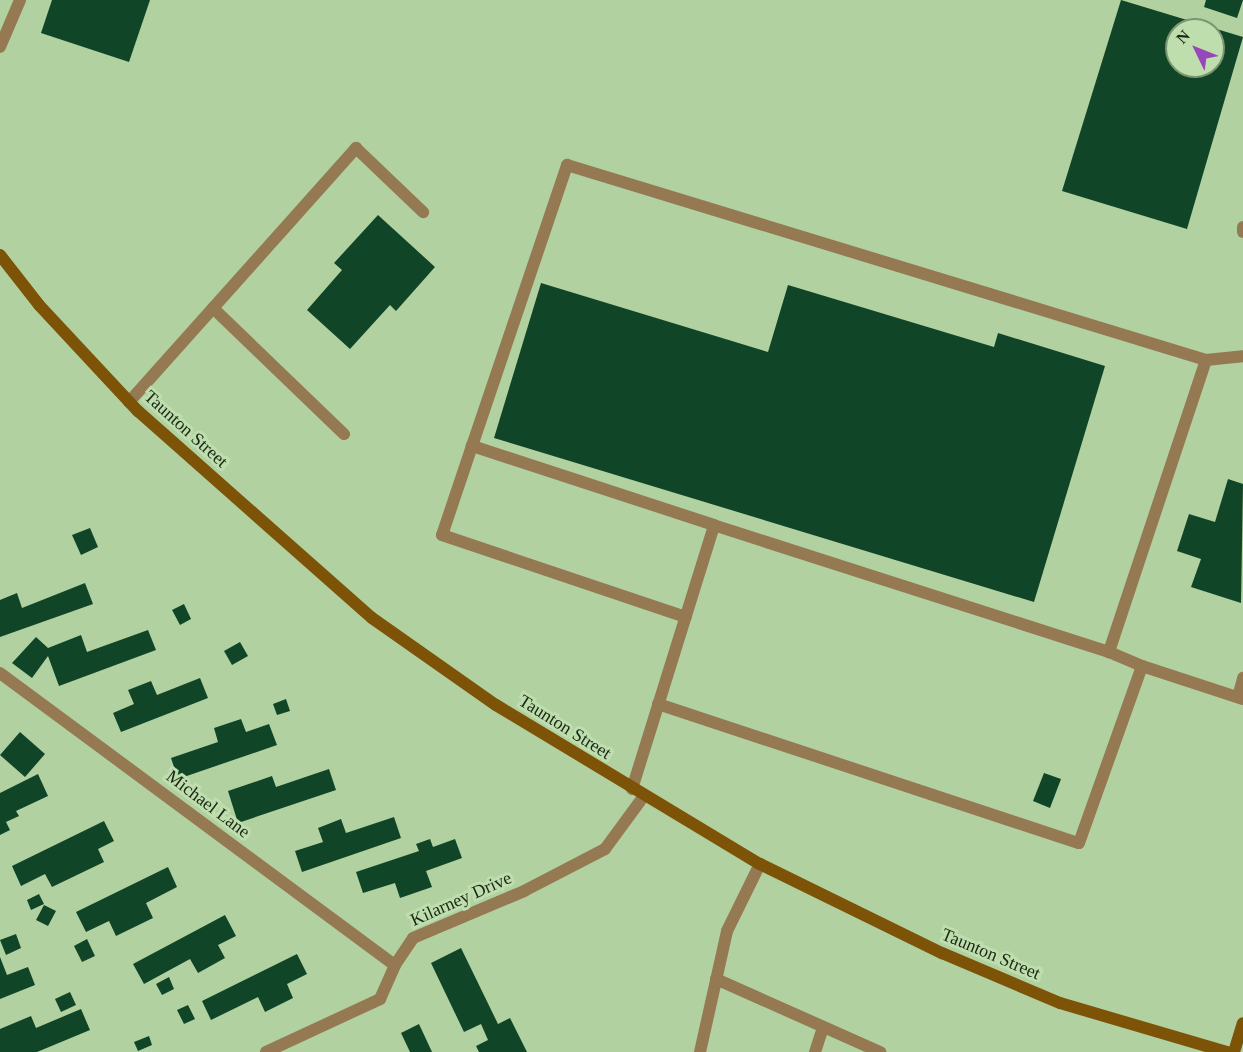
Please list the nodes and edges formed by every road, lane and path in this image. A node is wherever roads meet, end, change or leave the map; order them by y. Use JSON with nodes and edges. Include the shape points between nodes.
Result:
{"nodes":[{"id":1,"x":20,"y":0,"type":"edge"},
{"id":2,"x":0,"y":46,"type":"edge"},
{"id":3,"x":423,"y":212,"type":"dead end"},
{"id":4,"x":1243,"y":227,"type":"edge"},
{"id":5,"x":1243,"y":232,"type":"edge"},
{"id":6,"x":0,"y":255,"type":"edge"},
{"id":7,"x":213,"y":308,"type":"junction"},
{"id":8,"x":1243,"y":356,"type":"edge"},
{"id":9,"x":1206,"y":360,"type":"junction"},
{"id":10,"x":129,"y":402,"type":"junction"},
{"id":11,"x":344,"y":434,"type":"dead end"},
{"id":12,"x":472,"y":446,"type":"junction"},
{"id":13,"x":714,"y":525,"type":"junction"},
{"id":14,"x":686,"y":616,"type":"junction"},
{"id":15,"x":1109,"y":652,"type":"junction"},
{"id":16,"x":1142,"y":666,"type":"junction"},
{"id":17,"x":0,"y":673,"type":"edge"},
{"id":18,"x":1243,"y":678,"type":"edge"},
{"id":19,"x":1240,"y":698,"type":"edge"},
{"id":20,"x":658,"y":704,"type":"junction"},
{"id":21,"x":632,"y":789,"type":"junction"},
{"id":22,"x":644,"y":796,"type":"junction"},
{"id":23,"x":760,"y":864,"type":"junction"},
{"id":24,"x":395,"y":965,"type":"junction"},
{"id":25,"x":716,"y":979,"type":"junction"},
{"id":26,"x":1243,"y":1023,"type":"edge"},
{"id":27,"x":823,"y":1026,"type":"junction"},
{"id":28,"x":266,"y":1052,"type":"edge"},
{"id":29,"x":700,"y":1052,"type":"edge"},
{"id":30,"x":815,"y":1052,"type":"edge"},
{"id":31,"x":880,"y":1052,"type":"edge"},
{"id":32,"x":1227,"y":1052,"type":"edge"},
{"id":33,"x":1234,"y":1052,"type":"edge"}],
"edges":[{"from":1,"to":2,"type":"street"},
{"from":3,"to":7,"type":"street","via":[[356,148]]},
{"from":4,"to":5,"type":"street"},
{"from":6,"to":10,"type":"main road","name":"Taunton Street","via":[[39,305]]},
{"from":7,"to":10,"type":"street"},
{"from":7,"to":11,"type":"street"},
{"from":8,"to":9,"type":"street"},
{"from":9,"to":12,"type":"street","via":[[567,165]]},
{"from":9,"to":15,"type":"street"},
{"from":10,"to":21,"type":"main road","name":"Taunton Street","via":[[372,618],[496,705]]},
{"from":12,"to":13,"type":"street"},
{"from":12,"to":14,"type":"street","via":[[442,535]]},
{"from":13,"to":14,"type":"street"},
{"from":13,"to":15,"type":"street"},
{"from":14,"to":20,"type":"street"},
{"from":15,"to":16,"type":"street"},
{"from":16,"to":19,"type":"street"},
{"from":16,"to":20,"type":"street","via":[[1079,843]]},
{"from":17,"to":24,"type":"street","name":"Michael Lane"},
{"from":18,"to":19,"type":"street"},
{"from":20,"to":21,"type":"street"},
{"from":21,"to":22,"type":"main road","name":"Taunton Street"},
{"from":22,"to":23,"type":"main road","name":"Taunton Street"},
{"from":22,"to":24,"type":"street","name":"Kilarney Drive","via":[[605,849],[524,891],[413,938]]},
{"from":23,"to":25,"type":"street","via":[[727,931]]},
{"from":23,"to":32,"type":"main road","name":"Taunton Street","via":[[942,953],[1060,1003]]},
{"from":24,"to":28,"type":"street","name":"Kilarney Drive","via":[[380,999]]},
{"from":25,"to":27,"type":"street"},
{"from":25,"to":29,"type":"street"},
{"from":26,"to":33,"type":"main road"},
{"from":27,"to":30,"type":"street"},
{"from":27,"to":31,"type":"street"}]}
